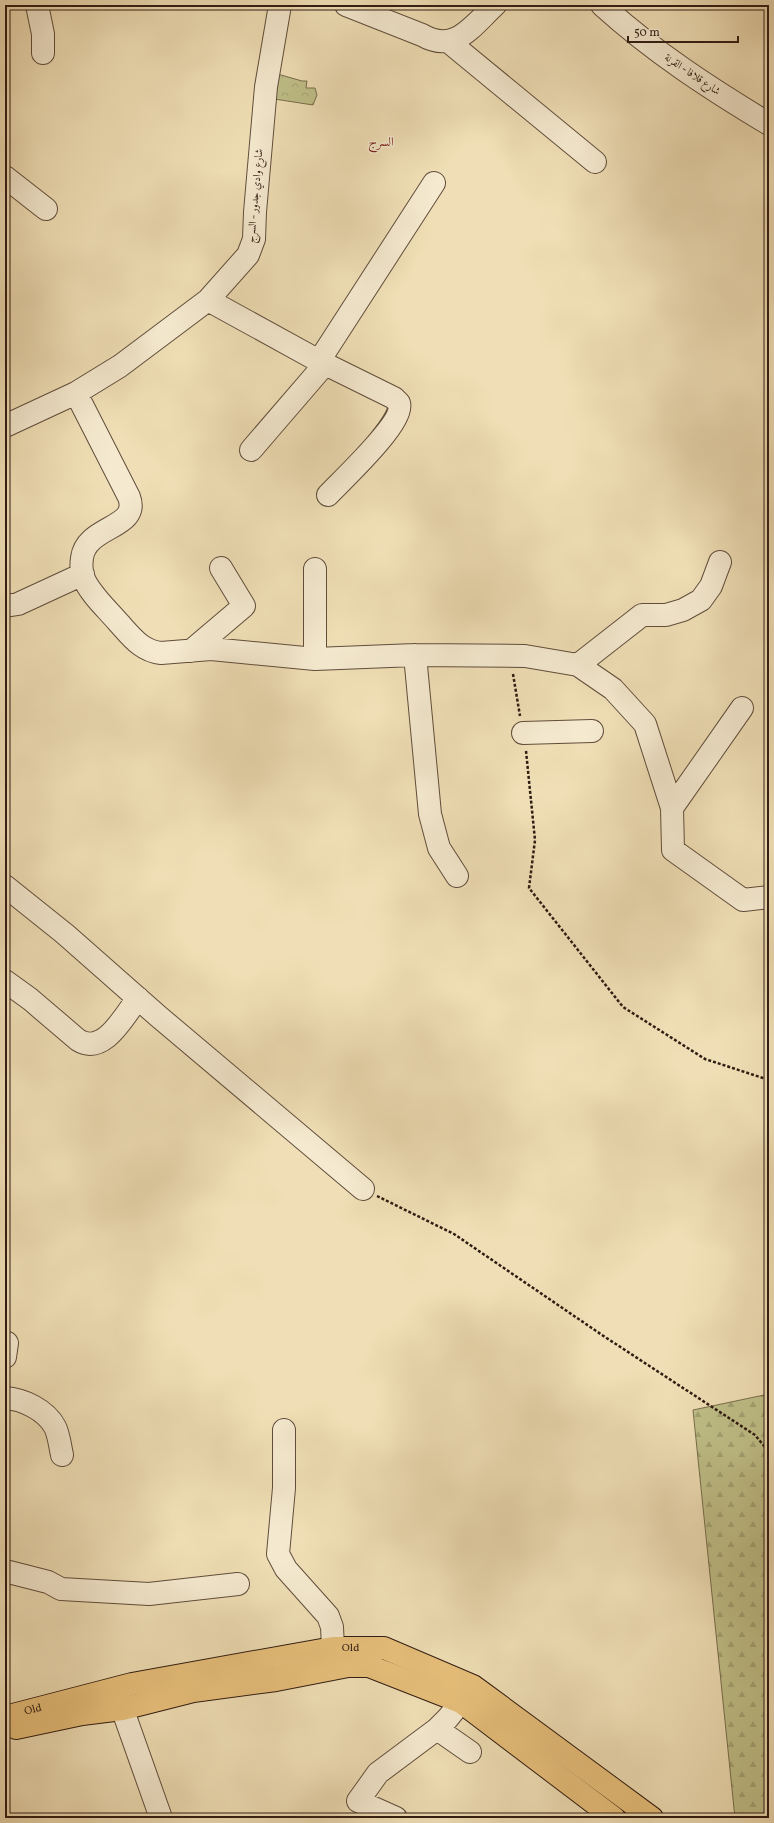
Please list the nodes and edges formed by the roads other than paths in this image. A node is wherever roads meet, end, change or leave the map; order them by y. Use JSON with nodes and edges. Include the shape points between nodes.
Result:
{"nodes":[{"id":1,"x":37,"y":5,"type":"edge"},
{"id":2,"x":280,"y":5,"type":"edge"},
{"id":3,"x":346,"y":5,"type":"edge"},
{"id":4,"x":495,"y":5,"type":"edge"},
{"id":5,"x":602,"y":5,"type":"edge"},
{"id":6,"x":449,"y":42,"type":"junction"},
{"id":7,"x":43,"y":53,"type":"dead end"},
{"id":8,"x":769,"y":124,"type":"edge"},
{"id":9,"x":594,"y":162,"type":"dead end"},
{"id":10,"x":5,"y":178,"type":"edge"},
{"id":11,"x":434,"y":183,"type":"dead end"},
{"id":12,"x":46,"y":209,"type":"dead end"},
{"id":13,"x":208,"y":300,"type":"junction"},
{"id":14,"x":322,"y":363,"type":"junction"},
{"id":15,"x":76,"y":393,"type":"junction"},
{"id":16,"x":5,"y":426,"type":"edge"},
{"id":17,"x":251,"y":450,"type":"dead end"},
{"id":18,"x":328,"y":495,"type":"dead end"},
{"id":19,"x":720,"y":562,"type":"dead end"},
{"id":20,"x":221,"y":568,"type":"dead end"},
{"id":21,"x":315,"y":569,"type":"dead end"},
{"id":22,"x":82,"y":574,"type":"junction"},
{"id":23,"x":5,"y":606,"type":"edge"},
{"id":24,"x":191,"y":651,"type":"junction"},
{"id":25,"x":415,"y":655,"type":"junction"},
{"id":26,"x":316,"y":659,"type":"junction"},
{"id":27,"x":578,"y":665,"type":"junction"},
{"id":28,"x":742,"y":708,"type":"dead end"},
{"id":29,"x":592,"y":731,"type":"dead end"},
{"id":30,"x":523,"y":733,"type":"road end"},
{"id":31,"x":672,"y":808,"type":"junction"},
{"id":32,"x":457,"y":876,"type":"dead end"},
{"id":33,"x":5,"y":886,"type":"edge"},
{"id":34,"x":769,"y":897,"type":"edge"},
{"id":35,"x":5,"y":983,"type":"edge"},
{"id":36,"x":138,"y":998,"type":"junction"},
{"id":37,"x":363,"y":1189,"type":"road end"},
{"id":38,"x":5,"y":1398,"type":"edge"},
{"id":39,"x":284,"y":1430,"type":"dead end"},
{"id":40,"x":62,"y":1455,"type":"dead end"},
{"id":41,"x":5,"y":1571,"type":"edge"},
{"id":42,"x":238,"y":1584,"type":"dead end"},
{"id":43,"x":333,"y":1648,"type":"junction"},
{"id":44,"x":115,"y":1688,"type":"junction"},
{"id":45,"x":467,"y":1694,"type":"junction"},
{"id":46,"x":122,"y":1709,"type":"junction"},
{"id":47,"x":5,"y":1717,"type":"edge"},
{"id":48,"x":437,"y":1729,"type":"junction"},
{"id":49,"x":5,"y":1730,"type":"edge"},
{"id":50,"x":470,"y":1752,"type":"dead end"},
{"id":51,"x":161,"y":1818,"type":"edge"},
{"id":52,"x":396,"y":1818,"type":"edge"},
{"id":53,"x":614,"y":1818,"type":"edge"},
{"id":54,"x":652,"y":1818,"type":"edge"}],
"edges":[{"from":1,"to":7,"type":"street","via":[[43,34]]},
{"from":2,"to":13,"type":"street","name":"شارع وادي جدور - السرج","via":[[266,87],[252,248],[244,261]]},
{"from":3,"to":6,"type":"street","via":[[432,40]]},
{"from":4,"to":6,"type":"street","via":[[460,37]]},
{"from":5,"to":8,"type":"street","name":"شارع قلافا - القرنة","via":[[662,55]]},
{"from":6,"to":9,"type":"street"},
{"from":10,"to":12,"type":"street"},
{"from":11,"to":14,"type":"street"},
{"from":13,"to":14,"type":"street"},
{"from":13,"to":15,"type":"street","name":"شارع وادي جدور - السرج","via":[[120,366]]},
{"from":14,"to":17,"type":"street"},
{"from":14,"to":18,"type":"street","via":[[396,399],[400,406],[388,432]]},
{"from":15,"to":16,"type":"street","name":"شارع وادي جدور - السرج"},
{"from":15,"to":22,"type":"street","via":[[131,505],[125,518],[96,535],[86,545],[82,556]]},
{"from":19,"to":27,"type":"street","via":[[711,586],[701,600],[683,610],[666,615],[642,615]]},
{"from":20,"to":24,"type":"street","via":[[244,606]]},
{"from":21,"to":26,"type":"street"},
{"from":22,"to":23,"type":"street","via":[[18,604]]},
{"from":22,"to":24,"type":"street","via":[[90,590],[139,645],[153,652]]},
{"from":24,"to":26,"type":"street","via":[[211,649]]},
{"from":25,"to":26,"type":"street"},
{"from":25,"to":27,"type":"street","via":[[532,656]]},
{"from":25,"to":32,"type":"street","via":[[430,814],[439,848]]},
{"from":27,"to":31,"type":"street","via":[[613,689],[642,719]]},
{"from":28,"to":31,"type":"street"},
{"from":29,"to":30,"type":"street"},
{"from":31,"to":34,"type":"street","via":[[673,850],[743,900]]},
{"from":33,"to":36,"type":"street"},
{"from":35,"to":36,"type":"street","via":[[30,999],[78,1040],[91,1045],[106,1038]]},
{"from":36,"to":37,"type":"street"},
{"from":38,"to":40,"type":"street","via":[[24,1401],[37,1408],[50,1420],[55,1427]]},
{"from":39,"to":43,"type":"street","via":[[284,1488],[278,1554],[286,1569],[328,1616],[332,1627]]},
{"from":41,"to":42,"type":"street","via":[[48,1582],[61,1589],[149,1594]]},
{"from":43,"to":44,"type":"main road","name":"Old"},
{"from":43,"to":45,"type":"main road","name":"Old","via":[[384,1648]]},
{"from":44,"to":46,"type":"street"},
{"from":44,"to":47,"type":"main road","name":"Old"},
{"from":45,"to":46,"type":"main road","name":"Old","via":[[359,1665],[193,1691]]},
{"from":45,"to":48,"type":"street"},
{"from":45,"to":53,"type":"main road","name":"Old"},
{"from":45,"to":54,"type":"main road","name":"Old"},
{"from":46,"to":49,"type":"main road","name":"Old","via":[[82,1714]]},
{"from":46,"to":51,"type":"street"},
{"from":48,"to":50,"type":"street"},
{"from":48,"to":52,"type":"street","via":[[378,1773],[358,1801]]}]}
